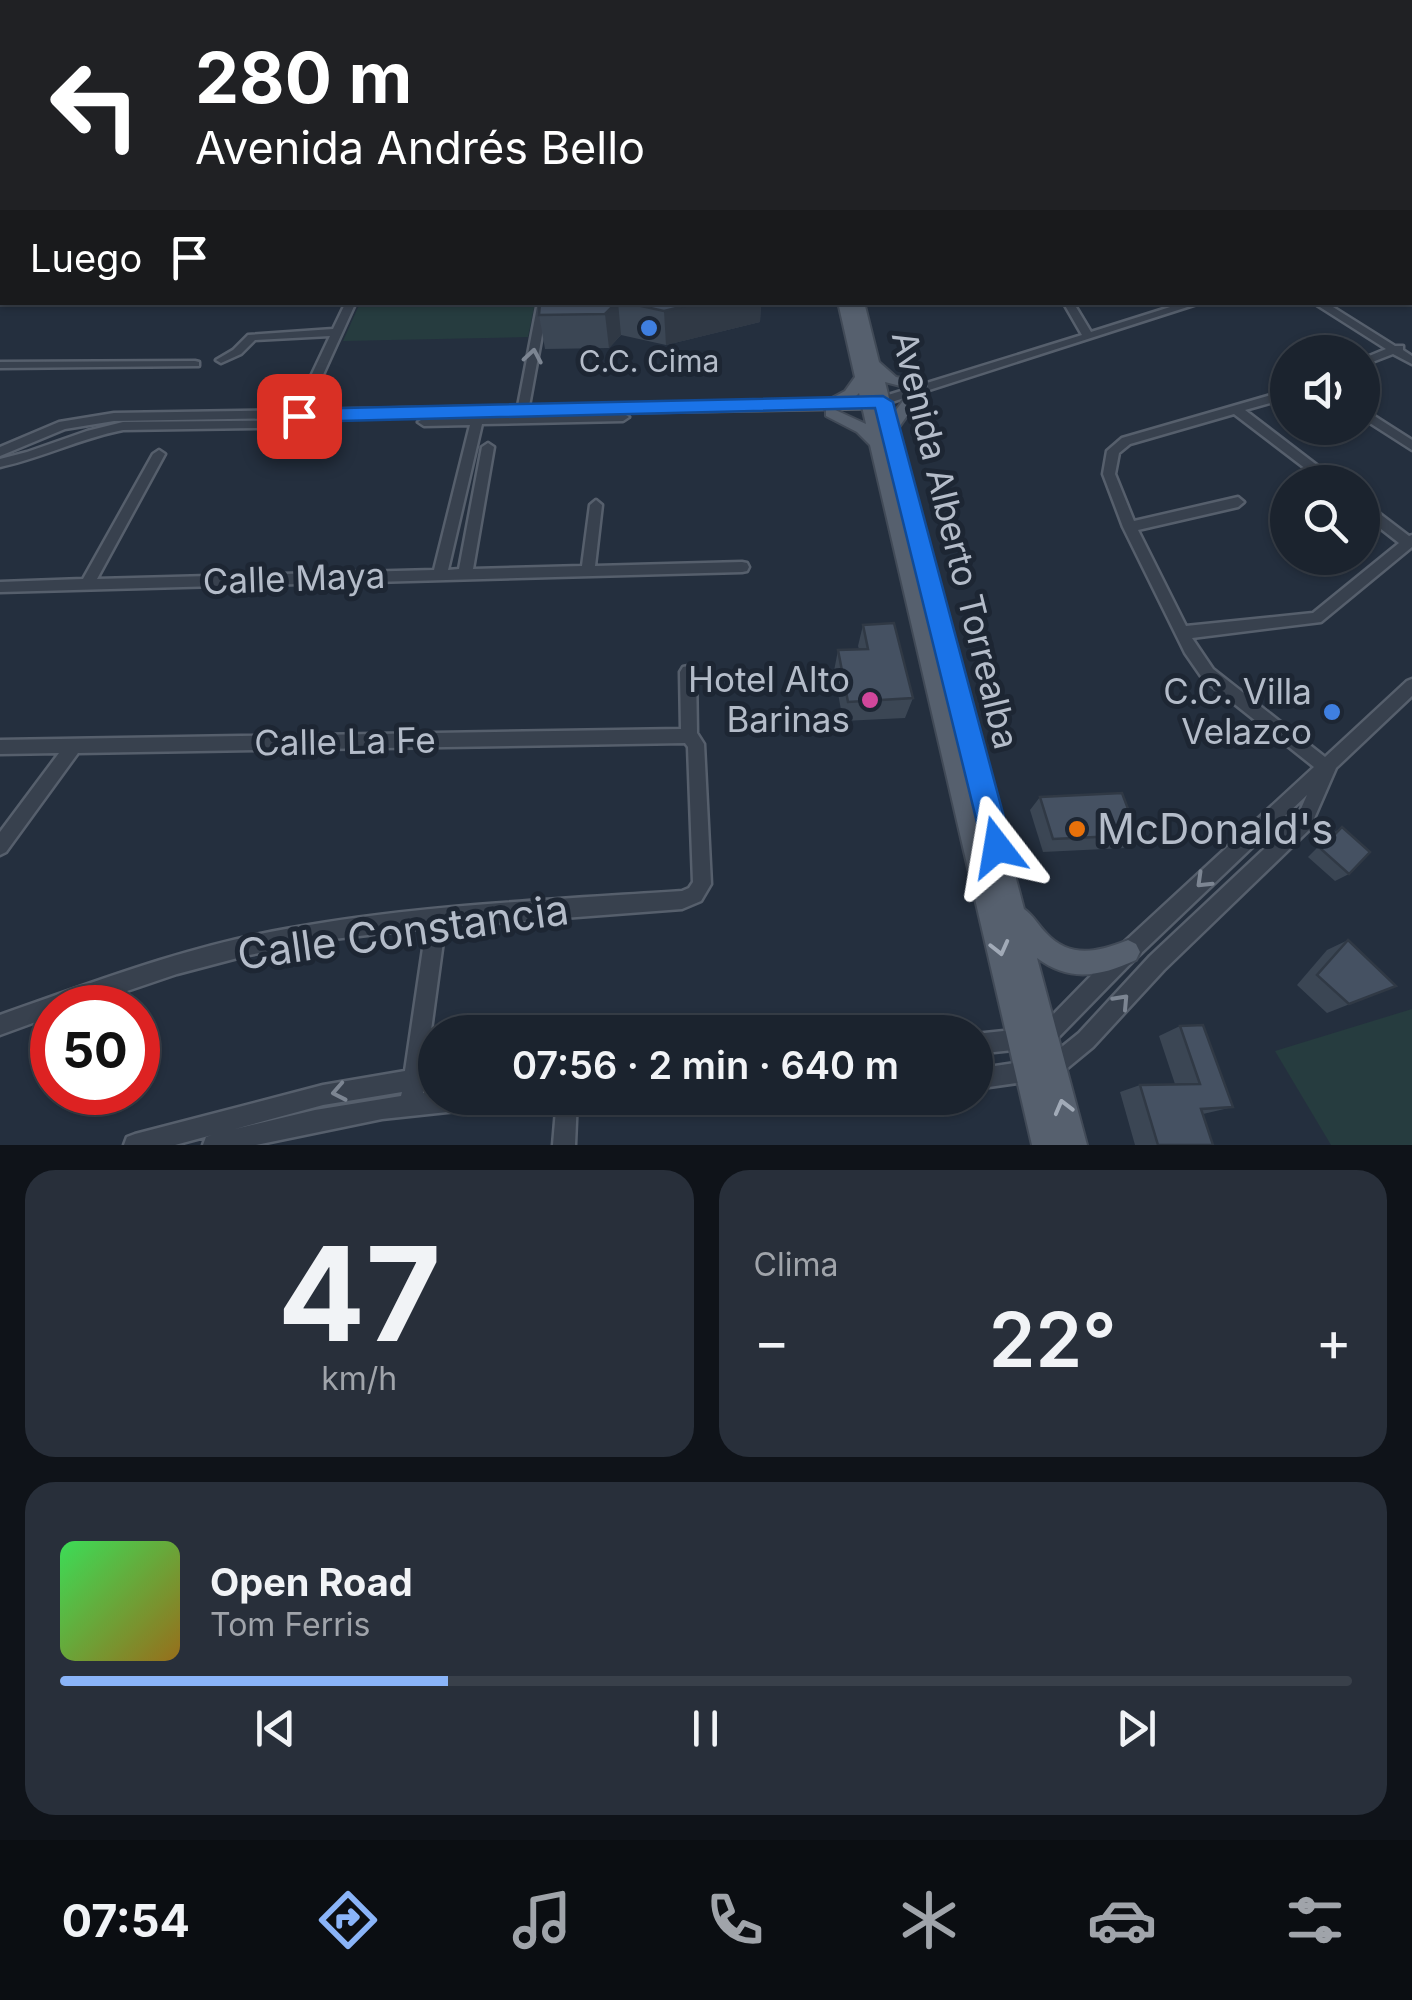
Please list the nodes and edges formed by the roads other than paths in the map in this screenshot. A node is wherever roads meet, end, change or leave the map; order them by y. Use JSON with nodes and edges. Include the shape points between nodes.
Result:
{"nodes":[{"id":1,"x":350,"y":305,"type":"edge"},
{"id":2,"x":542,"y":305,"type":"edge"},
{"id":3,"x":845,"y":305,"type":"edge"},
{"id":4,"x":858,"y":305,"type":"edge"},
{"id":5,"x":1070,"y":305,"type":"edge"},
{"id":6,"x":1189,"y":305,"type":"edge"},
{"id":7,"x":1322,"y":305,"type":"edge"},
{"id":8,"x":1332,"y":305,"type":"edge"},
{"id":9,"x":338,"y":332,"type":"junction"},
{"id":10,"x":1089,"y":337,"type":"junction"},
{"id":11,"x":1397,"y":348,"type":"junction"},
{"id":12,"x":1380,"y":356,"type":"edge"},
{"id":13,"x":1412,"y":358,"type":"edge"},
{"id":14,"x":221,"y":360,"type":"dead end"},
{"id":15,"x":194,"y":364,"type":"dead end"},
{"id":16,"x":0,"y":365,"type":"edge"},
{"id":17,"x":874,"y":365,"type":"junction"},
{"id":18,"x":862,"y":378,"type":"junction"},
{"id":19,"x":921,"y":386,"type":"junction"},
{"id":20,"x":1270,"y":400,"type":"edge"},
{"id":21,"x":877,"y":405,"type":"junction"},
{"id":22,"x":828,"y":409,"type":"junction"},
{"id":23,"x":1238,"y":412,"type":"junction"},
{"id":24,"x":522,"y":415,"type":"junction"},
{"id":25,"x":299,"y":416,"type":"junction"},
{"id":26,"x":478,"y":416,"type":"junction"},
{"id":27,"x":1380,"y":424,"type":"edge"},
{"id":28,"x":883,"y":437,"type":"junction"},
{"id":29,"x":27,"y":440,"type":"junction"},
{"id":30,"x":1412,"y":446,"type":"edge"},
{"id":31,"x":480,"y":447,"type":"junction"},
{"id":32,"x":159,"y":454,"type":"dead end"},
{"id":33,"x":4,"y":456,"type":"edge"},
{"id":34,"x":28,"y":458,"type":"junction"},
{"id":35,"x":1308,"y":465,"type":"edge"},
{"id":36,"x":1238,"y":502,"type":"dead end"},
{"id":37,"x":596,"y":505,"type":"dead end"},
{"id":38,"x":1380,"y":520,"type":"edge"},
{"id":39,"x":1130,"y":527,"type":"junction"},
{"id":40,"x":1411,"y":542,"type":"edge"},
{"id":41,"x":742,"y":566,"type":"dead end"},
{"id":42,"x":588,"y":571,"type":"junction"},
{"id":43,"x":440,"y":574,"type":"junction"},
{"id":44,"x":466,"y":574,"type":"junction"},
{"id":45,"x":87,"y":585,"type":"junction"},
{"id":46,"x":0,"y":587,"type":"edge"},
{"id":47,"x":1181,"y":633,"type":"junction"},
{"id":48,"x":688,"y":672,"type":"dead end"},
{"id":49,"x":1412,"y":686,"type":"edge"},
{"id":50,"x":689,"y":736,"type":"junction"},
{"id":51,"x":0,"y":747,"type":"edge"},
{"id":52,"x":73,"y":747,"type":"junction"},
{"id":53,"x":1328,"y":769,"type":"junction"},
{"id":54,"x":0,"y":846,"type":"edge"},
{"id":55,"x":1012,"y":905,"type":"junction"},
{"id":56,"x":437,"y":919,"type":"junction"},
{"id":57,"x":1128,"y":952,"type":"junction"},
{"id":58,"x":429,"y":1015,"type":"edge"},
{"id":59,"x":0,"y":1025,"type":"edge"},
{"id":60,"x":1032,"y":1038,"type":"junction"},
{"id":61,"x":993,"y":1042,"type":"edge"},
{"id":62,"x":1040,"y":1071,"type":"junction"},
{"id":63,"x":418,"y":1077,"type":"edge"},
{"id":64,"x":993,"y":1077,"type":"edge"},
{"id":65,"x":418,"y":1088,"type":"edge"},
{"id":66,"x":411,"y":1102,"type":"junction"},
{"id":67,"x":418,"y":1102,"type":"edge"},
{"id":68,"x":566,"y":1115,"type":"edge"},
{"id":69,"x":135,"y":1145,"type":"edge"},
{"id":70,"x":214,"y":1145,"type":"edge"},
{"id":71,"x":564,"y":1145,"type":"edge"},
{"id":72,"x":1046,"y":1145,"type":"edge"},
{"id":73,"x":1073,"y":1145,"type":"edge"}],
"edges":[{"from":1,"to":9,"type":"street"},
{"from":24,"to":2,"type":"street","one_way":true},
{"from":3,"to":18,"type":"main road","name":"Avenida Alberto Torrealba"},
{"from":4,"to":17,"type":"main road","name":"Avenida Alberto Torrealba"},
{"from":5,"to":10,"type":"street"},
{"from":6,"to":10,"type":"street"},
{"from":7,"to":11,"type":"street"},
{"from":8,"to":11,"type":"street"},
{"from":9,"to":14,"type":"street","via":[[252,337]]},
{"from":9,"to":25,"type":"street"},
{"from":10,"to":19,"type":"street"},
{"from":11,"to":12,"type":"street"},
{"from":11,"to":13,"type":"street"},
{"from":15,"to":16,"type":"street"},
{"from":17,"to":19,"type":"main road","via":[[892,381]]},
{"from":17,"to":21,"type":"main road","name":"Avenida Alberto Torrealba"},
{"from":18,"to":21,"type":"main road","name":"Avenida Alberto Torrealba"},
{"from":18,"to":22,"type":"main road"},
{"from":19,"to":21,"type":"street"},
{"from":19,"to":28,"type":"main road"},
{"from":20,"to":23,"type":"street"},
{"from":21,"to":22,"type":"street"},
{"from":21,"to":28,"type":"main road","name":"Avenida Alberto Torrealba"},
{"from":22,"to":24,"type":"street"},
{"from":22,"to":28,"type":"main road"},
{"from":23,"to":35,"type":"street"},
{"from":23,"to":39,"type":"street","via":[[1126,441],[1113,451],[1109,474]]},
{"from":24,"to":26,"type":"street"},
{"from":25,"to":26,"type":"street"},
{"from":25,"to":29,"type":"street","via":[[101,418],[63,424]]},
{"from":26,"to":31,"type":"street"},
{"from":26,"to":34,"type":"street","via":[[123,426]]},
{"from":27,"to":30,"type":"street"},
{"from":28,"to":55,"type":"main road","name":"Avenida Alberto Torrealba"},
{"from":28,"to":60,"type":"main road","name":"Avenida Alberto Torrealba","one_way":true},
{"from":29,"to":33,"type":"street"},
{"from":29,"to":34,"type":"street","via":[[38,445]]},
{"from":31,"to":43,"type":"street"},
{"from":31,"to":44,"type":"street"},
{"from":32,"to":45,"type":"street"},
{"from":33,"to":34,"type":"street"},
{"from":36,"to":39,"type":"street"},
{"from":37,"to":42,"type":"street"},
{"from":38,"to":40,"type":"street"},
{"from":39,"to":47,"type":"street"},
{"from":40,"to":47,"type":"street","via":[[1316,618]]},
{"from":41,"to":42,"type":"street","name":"Calle Maya"},
{"from":42,"to":44,"type":"street","name":"Calle Maya"},
{"from":43,"to":44,"type":"street","name":"Calle Maya"},
{"from":43,"to":45,"type":"street","name":"Calle Maya"},
{"from":45,"to":46,"type":"street","name":"Calle Maya"},
{"from":47,"to":53,"type":"street","via":[[1208,674]]},
{"from":48,"to":50,"type":"street"},
{"from":49,"to":53,"type":"street"},
{"from":50,"to":52,"type":"street","name":"Calle La Fe"},
{"from":50,"to":56,"type":"street","name":"Calle Constancia","via":[[696,744],[702,884],[695,895]]},
{"from":51,"to":52,"type":"street","name":"Calle La Fe"},
{"from":52,"to":54,"type":"street"},
{"from":53,"to":57,"type":"street","one_way":true},
{"from":62,"to":53,"type":"street","one_way":true,"via":[[1303,824]]},
{"from":55,"to":57,"type":"main road","via":[[1037,941],[1069,964],[1104,965]]},
{"from":55,"to":60,"type":"main road","name":"Avenida Alberto Torrealba"},
{"from":56,"to":58,"type":"street"},
{"from":56,"to":59,"type":"street","name":"Calle Constancia","via":[[284,938],[130,979]]},
{"from":57,"to":60,"type":"street"},
{"from":60,"to":61,"type":"street"},
{"from":60,"to":62,"type":"main road","name":"Avenida Alberto Torrealba"},
{"from":62,"to":64,"type":"street"},
{"from":62,"to":72,"type":"main road","name":"Avenida Alberto Torrealba"},
{"from":73,"to":62,"type":"main road","name":"Avenida Alberto Torrealba","one_way":true},
{"from":63,"to":69,"type":"street","one_way":true},
{"from":65,"to":66,"type":"street"},
{"from":66,"to":67,"type":"street"},
{"from":66,"to":70,"type":"street"},
{"from":68,"to":71,"type":"street"}]}
